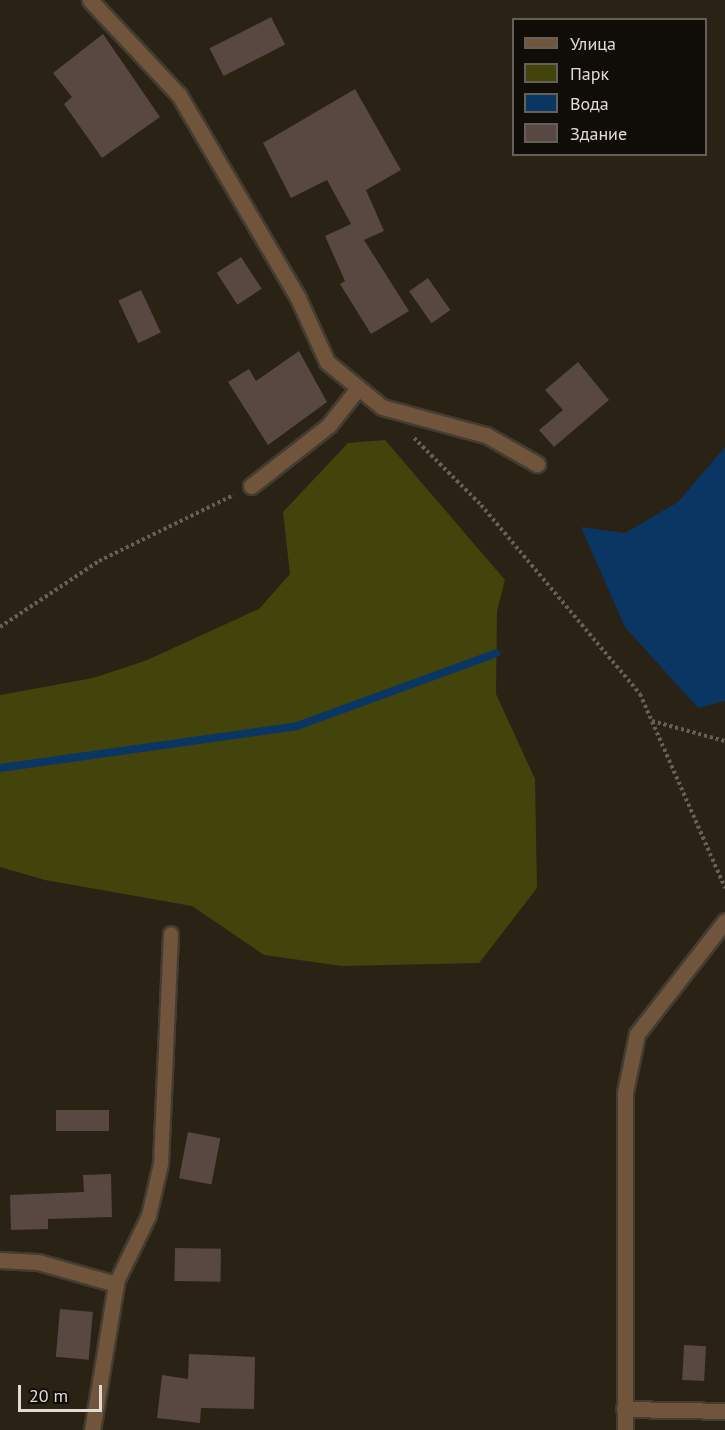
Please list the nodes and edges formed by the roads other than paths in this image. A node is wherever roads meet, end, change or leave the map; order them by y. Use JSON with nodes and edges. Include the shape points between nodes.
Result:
{"nodes":[{"id":1,"x":90,"y":0,"type":"edge"},
{"id":2,"x":358,"y":387,"type":"junction"},
{"id":3,"x":537,"y":464,"type":"dead end"},
{"id":4,"x":251,"y":486,"type":"road end"},
{"id":5,"x":725,"y":921,"type":"edge"},
{"id":6,"x":171,"y":934,"type":"dead end"},
{"id":7,"x":0,"y":1260,"type":"edge"},
{"id":8,"x":116,"y":1284,"type":"junction"},
{"id":9,"x":624,"y":1409,"type":"junction"},
{"id":10,"x":725,"y":1412,"type":"edge"},
{"id":11,"x":92,"y":1430,"type":"edge"},
{"id":12,"x":624,"y":1430,"type":"edge"}],
"edges":[{"from":1,"to":2,"type":"street","via":[[179,96],[298,298],[327,362]]},
{"from":2,"to":3,"type":"street","via":[[382,407],[486,435]]},
{"from":2,"to":4,"type":"street","via":[[329,425]]},
{"from":5,"to":9,"type":"street","via":[[636,1034],[625,1092]]},
{"from":6,"to":8,"type":"lane","via":[[161,1164],[149,1216]]},
{"from":7,"to":8,"type":"street","via":[[38,1262]]},
{"from":8,"to":11,"type":"street"},
{"from":9,"to":10,"type":"street"},
{"from":9,"to":12,"type":"street"}]}
